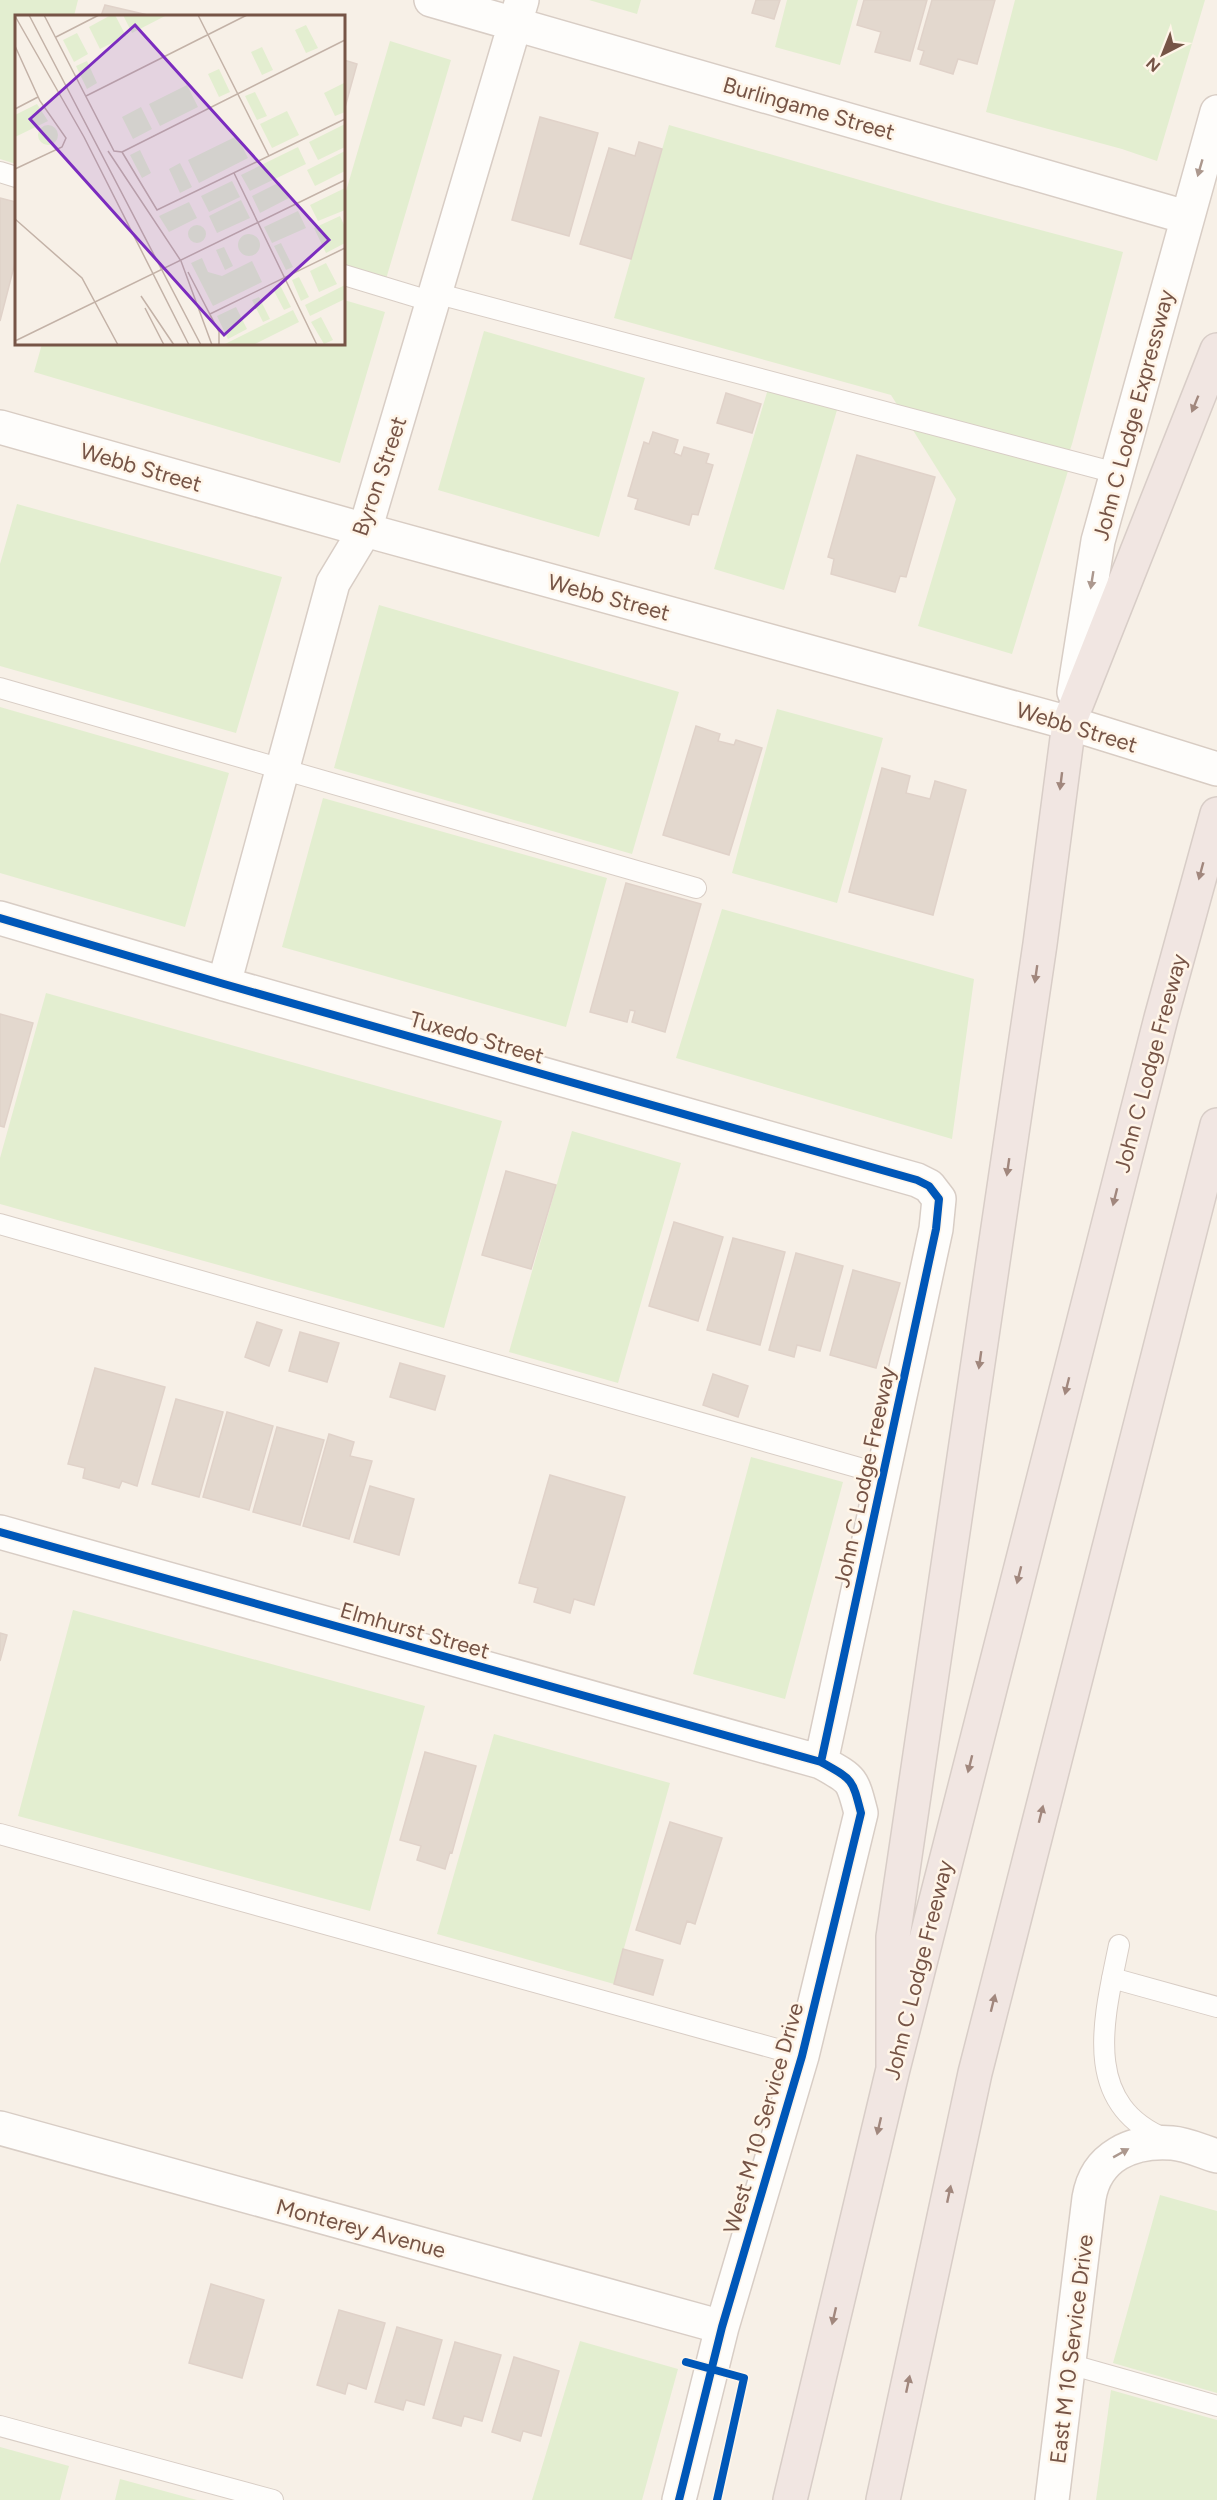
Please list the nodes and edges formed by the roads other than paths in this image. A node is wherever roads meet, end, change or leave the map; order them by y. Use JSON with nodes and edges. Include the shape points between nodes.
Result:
{"nodes":[{"id":1,"x":431,"y":0,"type":"edge"},
{"id":2,"x":519,"y":12,"type":"edge"},
{"id":3,"x":1217,"y":112,"type":"edge"},
{"id":4,"x":0,"y":172,"type":"edge"},
{"id":5,"x":15,"y":177,"type":"edge"},
{"id":6,"x":1186,"y":217,"type":"junction"},
{"id":7,"x":345,"y":275,"type":"edge"},
{"id":8,"x":434,"y":298,"type":"junction"},
{"id":9,"x":1217,"y":350,"type":"edge"},
{"id":10,"x":0,"y":427,"type":"edge"},
{"id":11,"x":1116,"y":474,"type":"junction"},
{"id":12,"x":365,"y":530,"type":"junction"},
{"id":13,"x":0,"y":688,"type":"edge"},
{"id":14,"x":1069,"y":723,"type":"junction"},
{"id":15,"x":1217,"y":769,"type":"edge"},
{"id":16,"x":281,"y":770,"type":"junction"},
{"id":17,"x":1217,"y":814,"type":"edge"},
{"id":18,"x":696,"y":888,"type":"dead end"},
{"id":19,"x":0,"y":918,"type":"edge"},
{"id":20,"x":224,"y":984,"type":"junction"},
{"id":21,"x":1217,"y":1125,"type":"edge"},
{"id":22,"x":939,"y":1199,"type":"joint"},
{"id":23,"x":0,"y":1224,"type":"edge"},
{"id":24,"x":881,"y":1474,"type":"junction"},
{"id":25,"x":0,"y":1532,"type":"edge"},
{"id":26,"x":821,"y":1762,"type":"junction"},
{"id":27,"x":0,"y":1834,"type":"edge"},
{"id":28,"x":1119,"y":1945,"type":"dead end"},
{"id":29,"x":1112,"y":1978,"type":"junction"},
{"id":30,"x":1217,"y":2007,"type":"edge"},
{"id":31,"x":802,"y":2055,"type":"junction"},
{"id":32,"x":893,"y":2069,"type":"junction"},
{"id":33,"x":0,"y":2128,"type":"edge"},
{"id":34,"x":1174,"y":2143,"type":"junction"},
{"id":35,"x":1217,"y":2156,"type":"edge"},
{"id":36,"x":722,"y":2327,"type":"junction"},
{"id":37,"x":1069,"y":2364,"type":"junction"},
{"id":38,"x":1217,"y":2406,"type":"edge"},
{"id":39,"x":0,"y":2426,"type":"edge"},
{"id":40,"x":273,"y":2500,"type":"edge"},
{"id":41,"x":679,"y":2500,"type":"edge"},
{"id":42,"x":790,"y":2500,"type":"edge"},
{"id":43,"x":883,"y":2500,"type":"edge"},
{"id":44,"x":1052,"y":2500,"type":"edge"}],
"edges":[{"from":1,"to":2,"type":"street","name":"Burlingame Street"},
{"from":2,"to":6,"type":"street","name":"Burlingame Street"},
{"from":2,"to":8,"type":"street","name":"Byron Street"},
{"from":3,"to":6,"type":"street","name":"John C Lodge Expressway","one_way":true},
{"from":4,"to":5,"type":"lane"},
{"from":6,"to":11,"type":"street","name":"John C Lodge Expressway"},
{"from":7,"to":8,"type":"lane"},
{"from":8,"to":11,"type":"lane"},
{"from":8,"to":12,"type":"street","name":"Byron Street"},
{"from":9,"to":14,"type":"highway","one_way":true},
{"from":10,"to":12,"type":"street","name":"Webb Street"},
{"from":11,"to":14,"type":"street","name":"John C Lodge Expressway","one_way":true,"via":[[1098,541]]},
{"from":12,"to":14,"type":"street","name":"Webb Street"},
{"from":12,"to":16,"type":"street","name":"Byron Street","via":[[333,583]]},
{"from":13,"to":16,"type":"lane"},
{"from":14,"to":15,"type":"street","name":"Webb Street"},
{"from":14,"to":32,"type":"highway","one_way":true,"via":[[1039,956],[893,1937]]},
{"from":16,"to":18,"type":"lane"},
{"from":16,"to":20,"type":"street","name":"Byron Street"},
{"from":17,"to":32,"type":"highway","name":"John C Lodge Freeway","one_way":true,"via":[[1161,1018]]},
{"from":19,"to":20,"type":"street","name":"Tuxedo Street"},
{"from":20,"to":22,"type":"street","name":"Tuxedo Street","via":[[917,1180]]},
{"from":43,"to":21,"type":"highway","one_way":true,"via":[[975,2073]]},
{"from":22,"to":24,"type":"street","name":"John C Lodge Freeway","via":[[936,1229]]},
{"from":23,"to":24,"type":"lane"},
{"from":24,"to":26,"type":"street","name":"John C Lodge Freeway"},
{"from":25,"to":26,"type":"street","name":"Elmhurst Street"},
{"from":26,"to":31,"type":"street","name":"West M 10 Service Drive","via":[[854,1784],[861,1813]]},
{"from":27,"to":31,"type":"lane"},
{"from":28,"to":29,"type":"lane"},
{"from":29,"to":30,"type":"lane"},
{"from":29,"to":34,"type":"lane","via":[[1103,2046],[1106,2077],[1132,2117],[1148,2132]]},
{"from":31,"to":36,"type":"street","name":"West M 10 Service Drive"},
{"from":32,"to":42,"type":"highway","name":"John C Lodge Freeway","one_way":true},
{"from":33,"to":36,"type":"street","name":"Monterey Avenue"},
{"from":34,"to":35,"type":"street"},
{"from":37,"to":34,"type":"street","name":"East M 10 Service Drive","one_way":true,"via":[[1091,2185],[1117,2152],[1145,2143]]},
{"from":36,"to":41,"type":"street","name":"West M 10 Service Drive"},
{"from":37,"to":38,"type":"lane"},
{"from":37,"to":44,"type":"street","name":"East M 10 Service Drive"},
{"from":39,"to":40,"type":"lane"}]}
